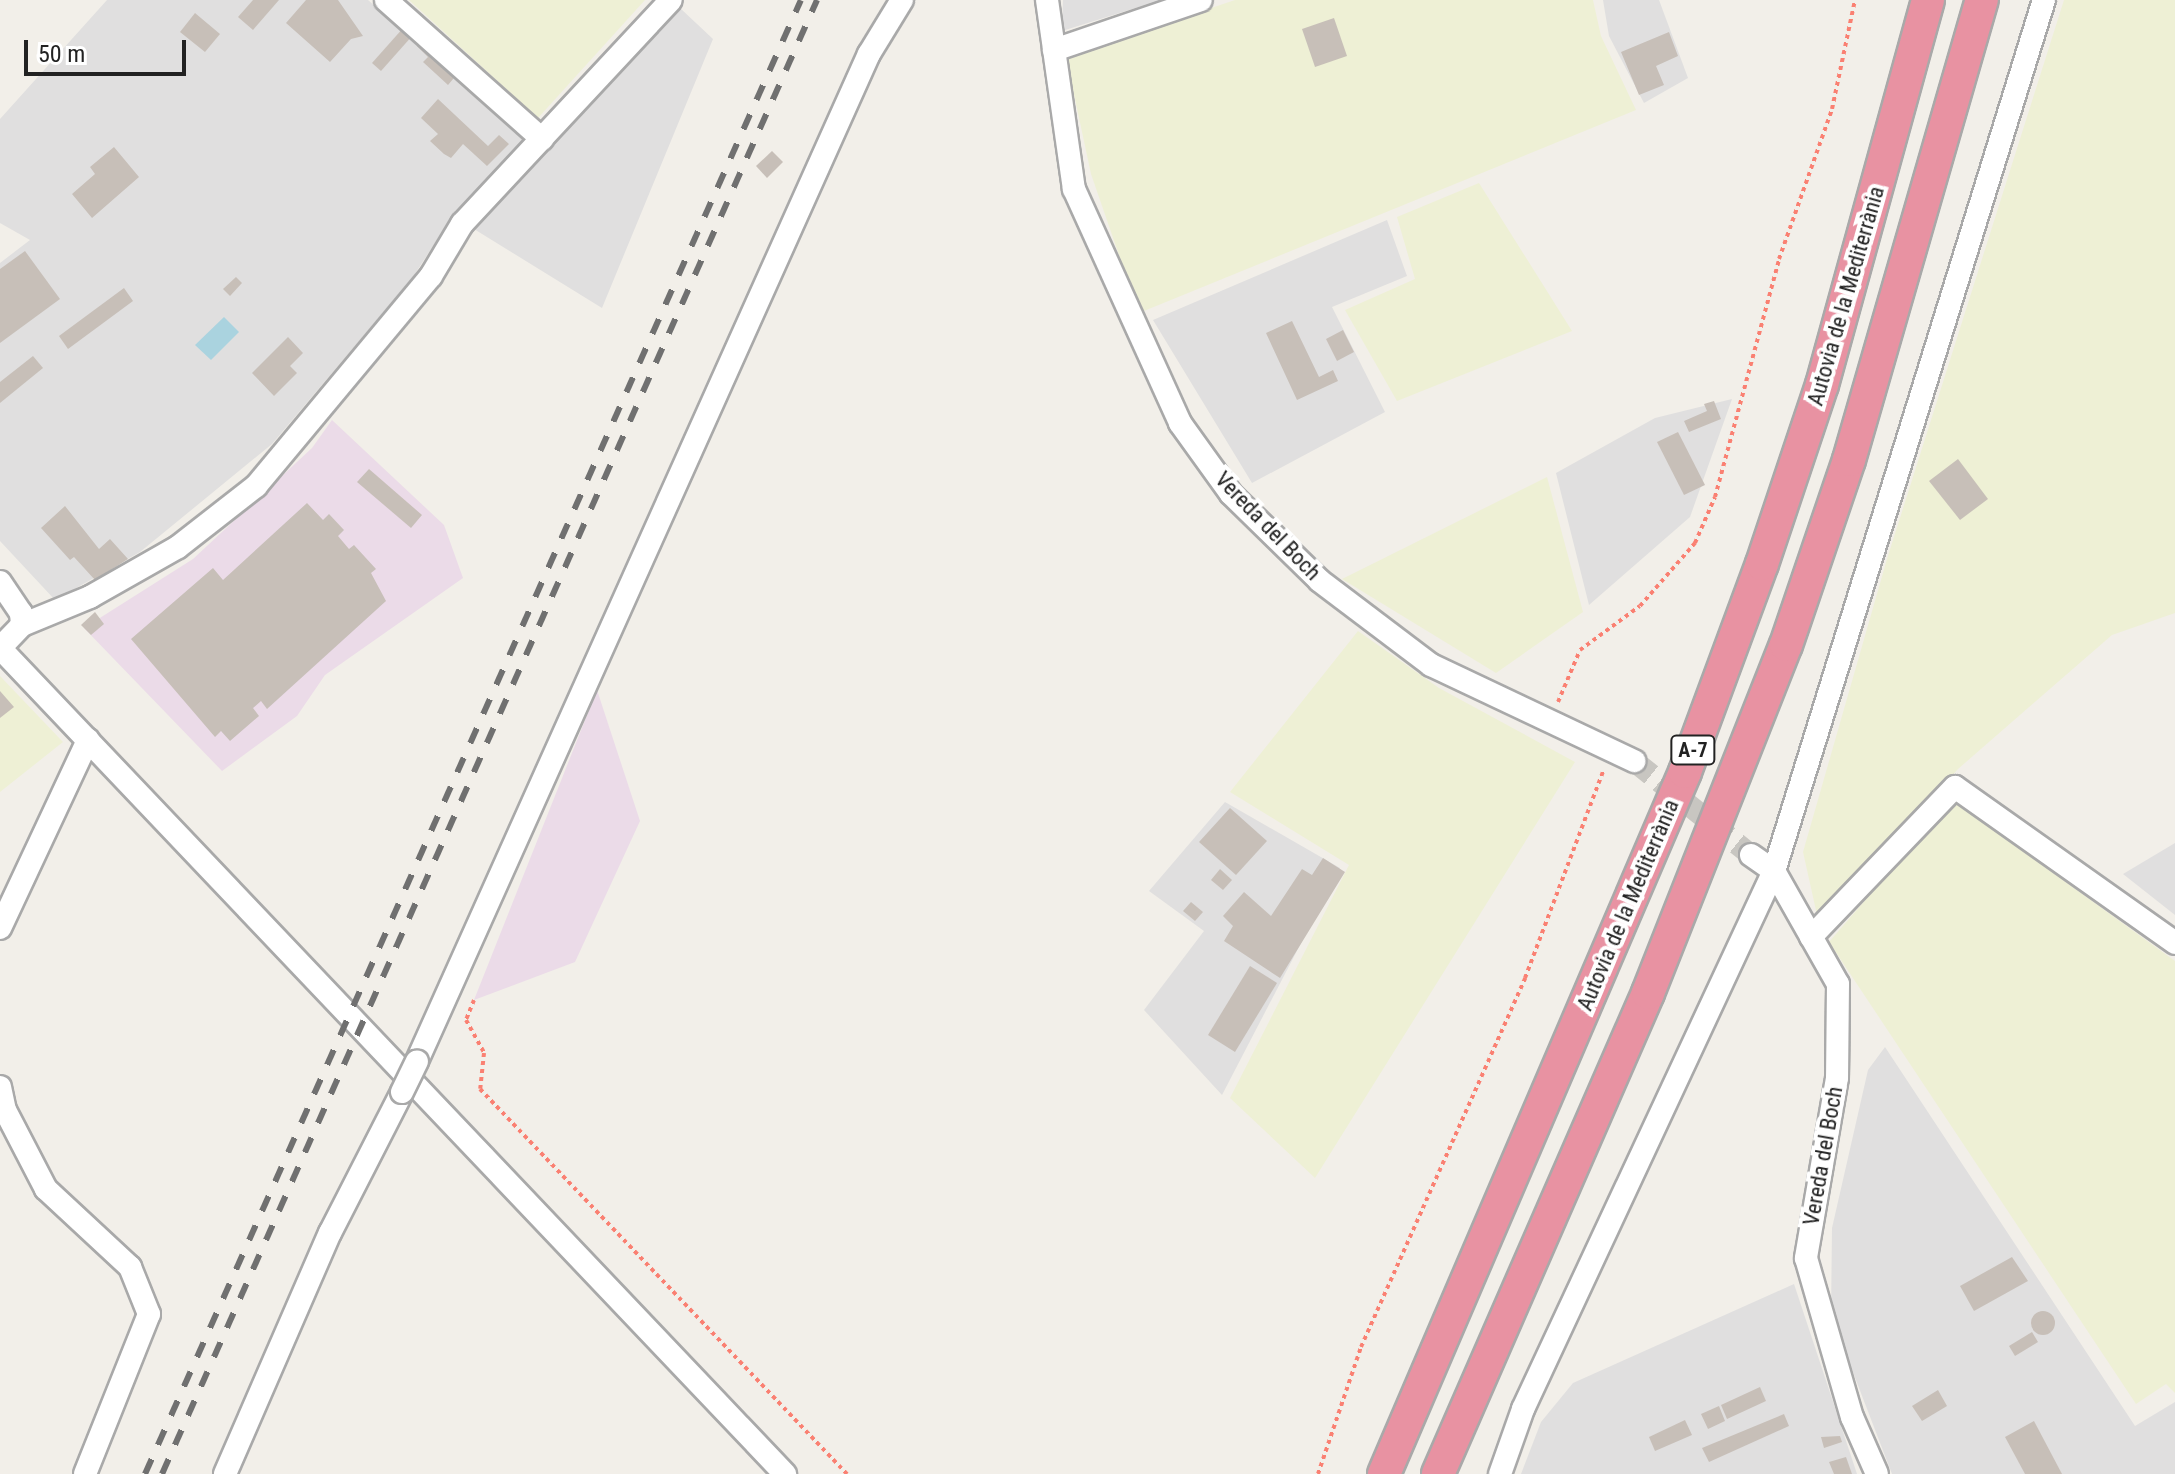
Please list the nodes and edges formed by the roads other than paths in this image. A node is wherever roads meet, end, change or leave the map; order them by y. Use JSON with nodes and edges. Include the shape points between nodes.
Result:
{"nodes":[{"id":1,"x":386,"y":0,"type":"edge"},
{"id":2,"x":671,"y":0,"type":"edge"},
{"id":3,"x":902,"y":0,"type":"edge"},
{"id":4,"x":1047,"y":0,"type":"edge"},
{"id":5,"x":1201,"y":0,"type":"edge"},
{"id":6,"x":1928,"y":0,"type":"edge"},
{"id":7,"x":1982,"y":0,"type":"edge"},
{"id":8,"x":2044,"y":0,"type":"edge"},
{"id":9,"x":1054,"y":50,"type":"junction"},
{"id":10,"x":542,"y":139,"type":"junction"},
{"id":11,"x":0,"y":582,"type":"edge"},
{"id":12,"x":22,"y":625,"type":"junction"},
{"id":13,"x":0,"y":648,"type":"edge"},
{"id":14,"x":88,"y":740,"type":"junction"},
{"id":15,"x":1634,"y":761,"type":"tunnel mouth"},
{"id":16,"x":1751,"y":855,"type":"tunnel mouth"},
{"id":17,"x":1774,"y":871,"type":"junction"},
{"id":18,"x":0,"y":928,"type":"edge"},
{"id":19,"x":1811,"y":937,"type":"junction"},
{"id":20,"x":2175,"y":943,"type":"edge"},
{"id":21,"x":0,"y":1087,"type":"edge"},
{"id":22,"x":85,"y":1474,"type":"edge"},
{"id":23,"x":225,"y":1474,"type":"edge"},
{"id":24,"x":785,"y":1474,"type":"edge"},
{"id":25,"x":1384,"y":1474,"type":"edge"},
{"id":26,"x":1438,"y":1474,"type":"edge"},
{"id":27,"x":1500,"y":1474,"type":"edge"},
{"id":28,"x":1877,"y":1474,"type":"edge"}],
"edges":[{"from":1,"to":10,"type":"street"},
{"from":2,"to":10,"type":"street"},
{"from":3,"to":23,"type":"street","bridge":true,"via":[[869,54],[743,344],[417,1061],[330,1233]]},
{"from":4,"to":9,"type":"street","name":"Vereda del Boch"},
{"from":5,"to":9,"type":"street"},
{"from":6,"to":25,"type":"highway","name":"Autovia de la Mediterrània","number":"A-7","via":[[1822,385],[1751,594],[1685,772]]},
{"from":7,"to":26,"type":"highway","number":"A-7","via":[[1849,460],[1786,645],[1648,993]]},
{"from":8,"to":17,"type":"street"},
{"from":9,"to":15,"type":"street","name":"Vereda del Boch","via":[[1074,189],[1180,423],[1231,494],[1320,581],[1431,665],[1612,746]]},
{"from":10,"to":12,"type":"street","via":[[462,224],[431,276],[256,486],[178,547],[90,597]]},
{"from":11,"to":12,"type":"street","via":[[21,613]]},
{"from":12,"to":13,"type":"street"},
{"from":13,"to":14,"type":"street"},
{"from":14,"to":18,"type":"street"},
{"from":14,"to":24,"type":"street"},
{"from":16,"to":17,"type":"street","name":"Vereda del Boch"},
{"from":17,"to":19,"type":"street","name":"Vereda del Boch"},
{"from":17,"to":27,"type":"street","via":[[1523,1409]]},
{"from":19,"to":20,"type":"street","via":[[1955,787]]},
{"from":19,"to":28,"type":"street","name":"Vereda del Boch","via":[[1838,984],[1837,1078],[1806,1258],[1852,1417]]},
{"from":21,"to":22,"type":"street","via":[[5,1110],[46,1189],[130,1267],[149,1314]]}]}
